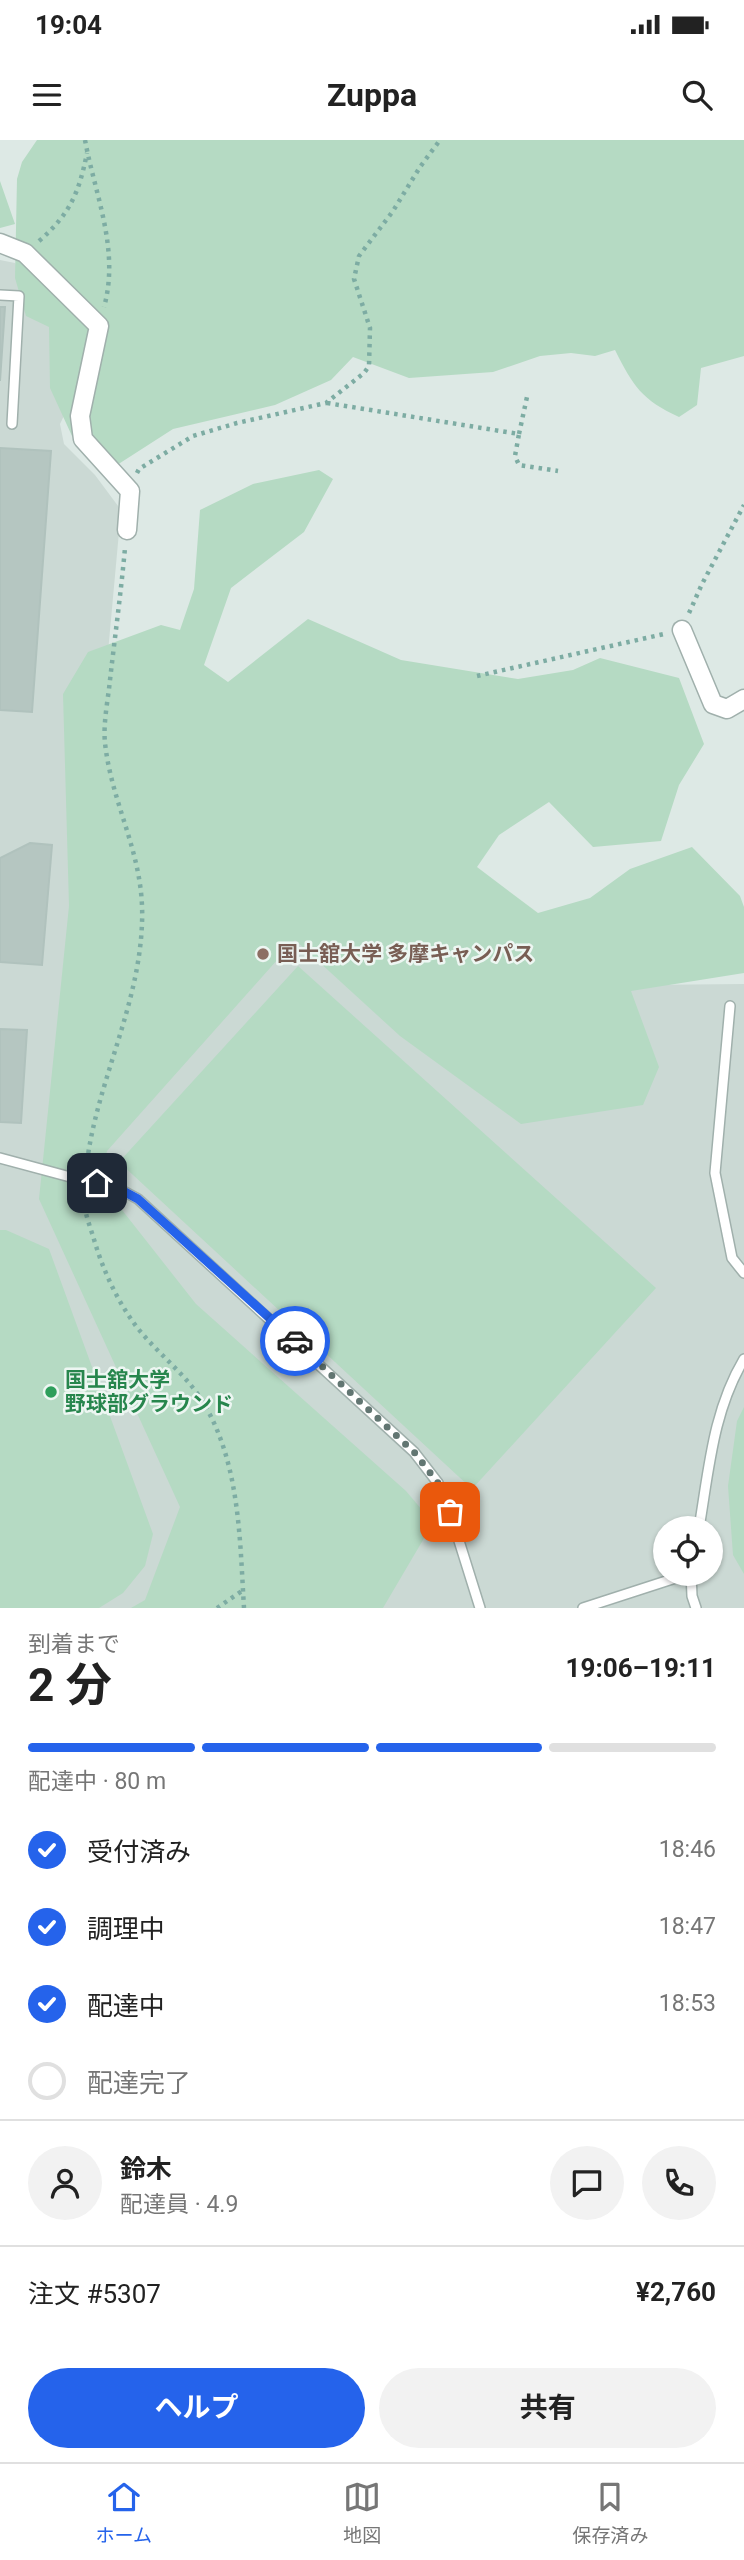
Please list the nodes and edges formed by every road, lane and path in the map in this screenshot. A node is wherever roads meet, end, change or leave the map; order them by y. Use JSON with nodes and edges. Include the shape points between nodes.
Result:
{"nodes":[{"id":1,"x":85,"y":140,"type":"edge"},
{"id":2,"x":440,"y":140,"type":"edge"},
{"id":3,"x":87,"y":152,"type":"junction"},
{"id":4,"x":0,"y":243,"type":"edge"},
{"id":5,"x":25,"y":253,"type":"junction"},
{"id":6,"x":0,"y":295,"type":"edge"},
{"id":7,"x":99,"y":326,"type":"junction"},
{"id":8,"x":527,"y":397,"type":"dead end"},
{"id":9,"x":326,"y":403,"type":"junction"},
{"id":10,"x":12,"y":424,"type":"dead end"},
{"id":11,"x":519,"y":434,"type":"junction"},
{"id":12,"x":558,"y":471,"type":"dead end"},
{"id":13,"x":130,"y":491,"type":"junction"},
{"id":14,"x":744,"y":505,"type":"edge"},
{"id":15,"x":127,"y":530,"type":"joint"},
{"id":16,"x":682,"y":630,"type":"junction"},
{"id":17,"x":477,"y":676,"type":"dead end"},
{"id":18,"x":744,"y":699,"type":"edge"},
{"id":19,"x":730,"y":1006,"type":"dead end"},
{"id":20,"x":0,"y":1158,"type":"edge"},
{"id":21,"x":86,"y":1171,"type":"dead end"},
{"id":22,"x":74,"y":1178,"type":"dead end"},
{"id":23,"x":97,"y":1183,"type":"dead end"},
{"id":24,"x":85,"y":1184,"type":"dead end"},
{"id":25,"x":744,"y":1273,"type":"edge"},
{"id":26,"x":744,"y":1359,"type":"edge"},
{"id":27,"x":701,"y":1516,"type":"edge"},
{"id":28,"x":243,"y":1591,"type":"junction"},
{"id":29,"x":217,"y":1608,"type":"edge"},
{"id":30,"x":244,"y":1608,"type":"edge"},
{"id":31,"x":480,"y":1608,"type":"edge"},
{"id":32,"x":583,"y":1608,"type":"edge"},
{"id":33,"x":696,"y":1608,"type":"edge"}],
"edges":[{"from":1,"to":3,"type":"path"},
{"from":2,"to":9,"type":"path","via":[[359,257],[354,279],[369,328],[369,366]]},
{"from":3,"to":5,"type":"path","via":[[67,213]]},
{"from":3,"to":7,"type":"path","via":[[104,217],[110,284]]},
{"from":4,"to":5,"type":"street"},
{"from":5,"to":7,"type":"street"},
{"from":6,"to":10,"type":"lane","via":[[19,296]]},
{"from":7,"to":13,"type":"street","via":[[80,416],[83,439]]},
{"from":8,"to":11,"type":"path"},
{"from":9,"to":11,"type":"path"},
{"from":9,"to":13,"type":"path","via":[[193,436],[139,469]]},
{"from":11,"to":12,"type":"path","via":[[515,456],[519,465]]},
{"from":13,"to":15,"type":"street"},
{"from":14,"to":16,"type":"path"},
{"from":15,"to":21,"type":"path","via":[[104,739],[142,884],[141,953]]},
{"from":16,"to":17,"type":"path"},
{"from":16,"to":18,"type":"street","via":[[713,704],[727,709]]},
{"from":19,"to":25,"type":"lane","via":[[715,1173],[732,1258]]},
{"from":20,"to":22,"type":"lane"},
{"from":23,"to":31,"type":"lane","via":[[138,1199],[414,1452],[438,1483]]},
{"from":24,"to":28,"type":"path","via":[[88,1220],[113,1291],[209,1411],[236,1504]]},
{"from":26,"to":27,"type":"lane","via":[[719,1414]]},
{"from":28,"to":29,"type":"path"},
{"from":28,"to":30,"type":"path"},
{"from":32,"to":33,"type":"lane","via":[[691,1573]]}]}
